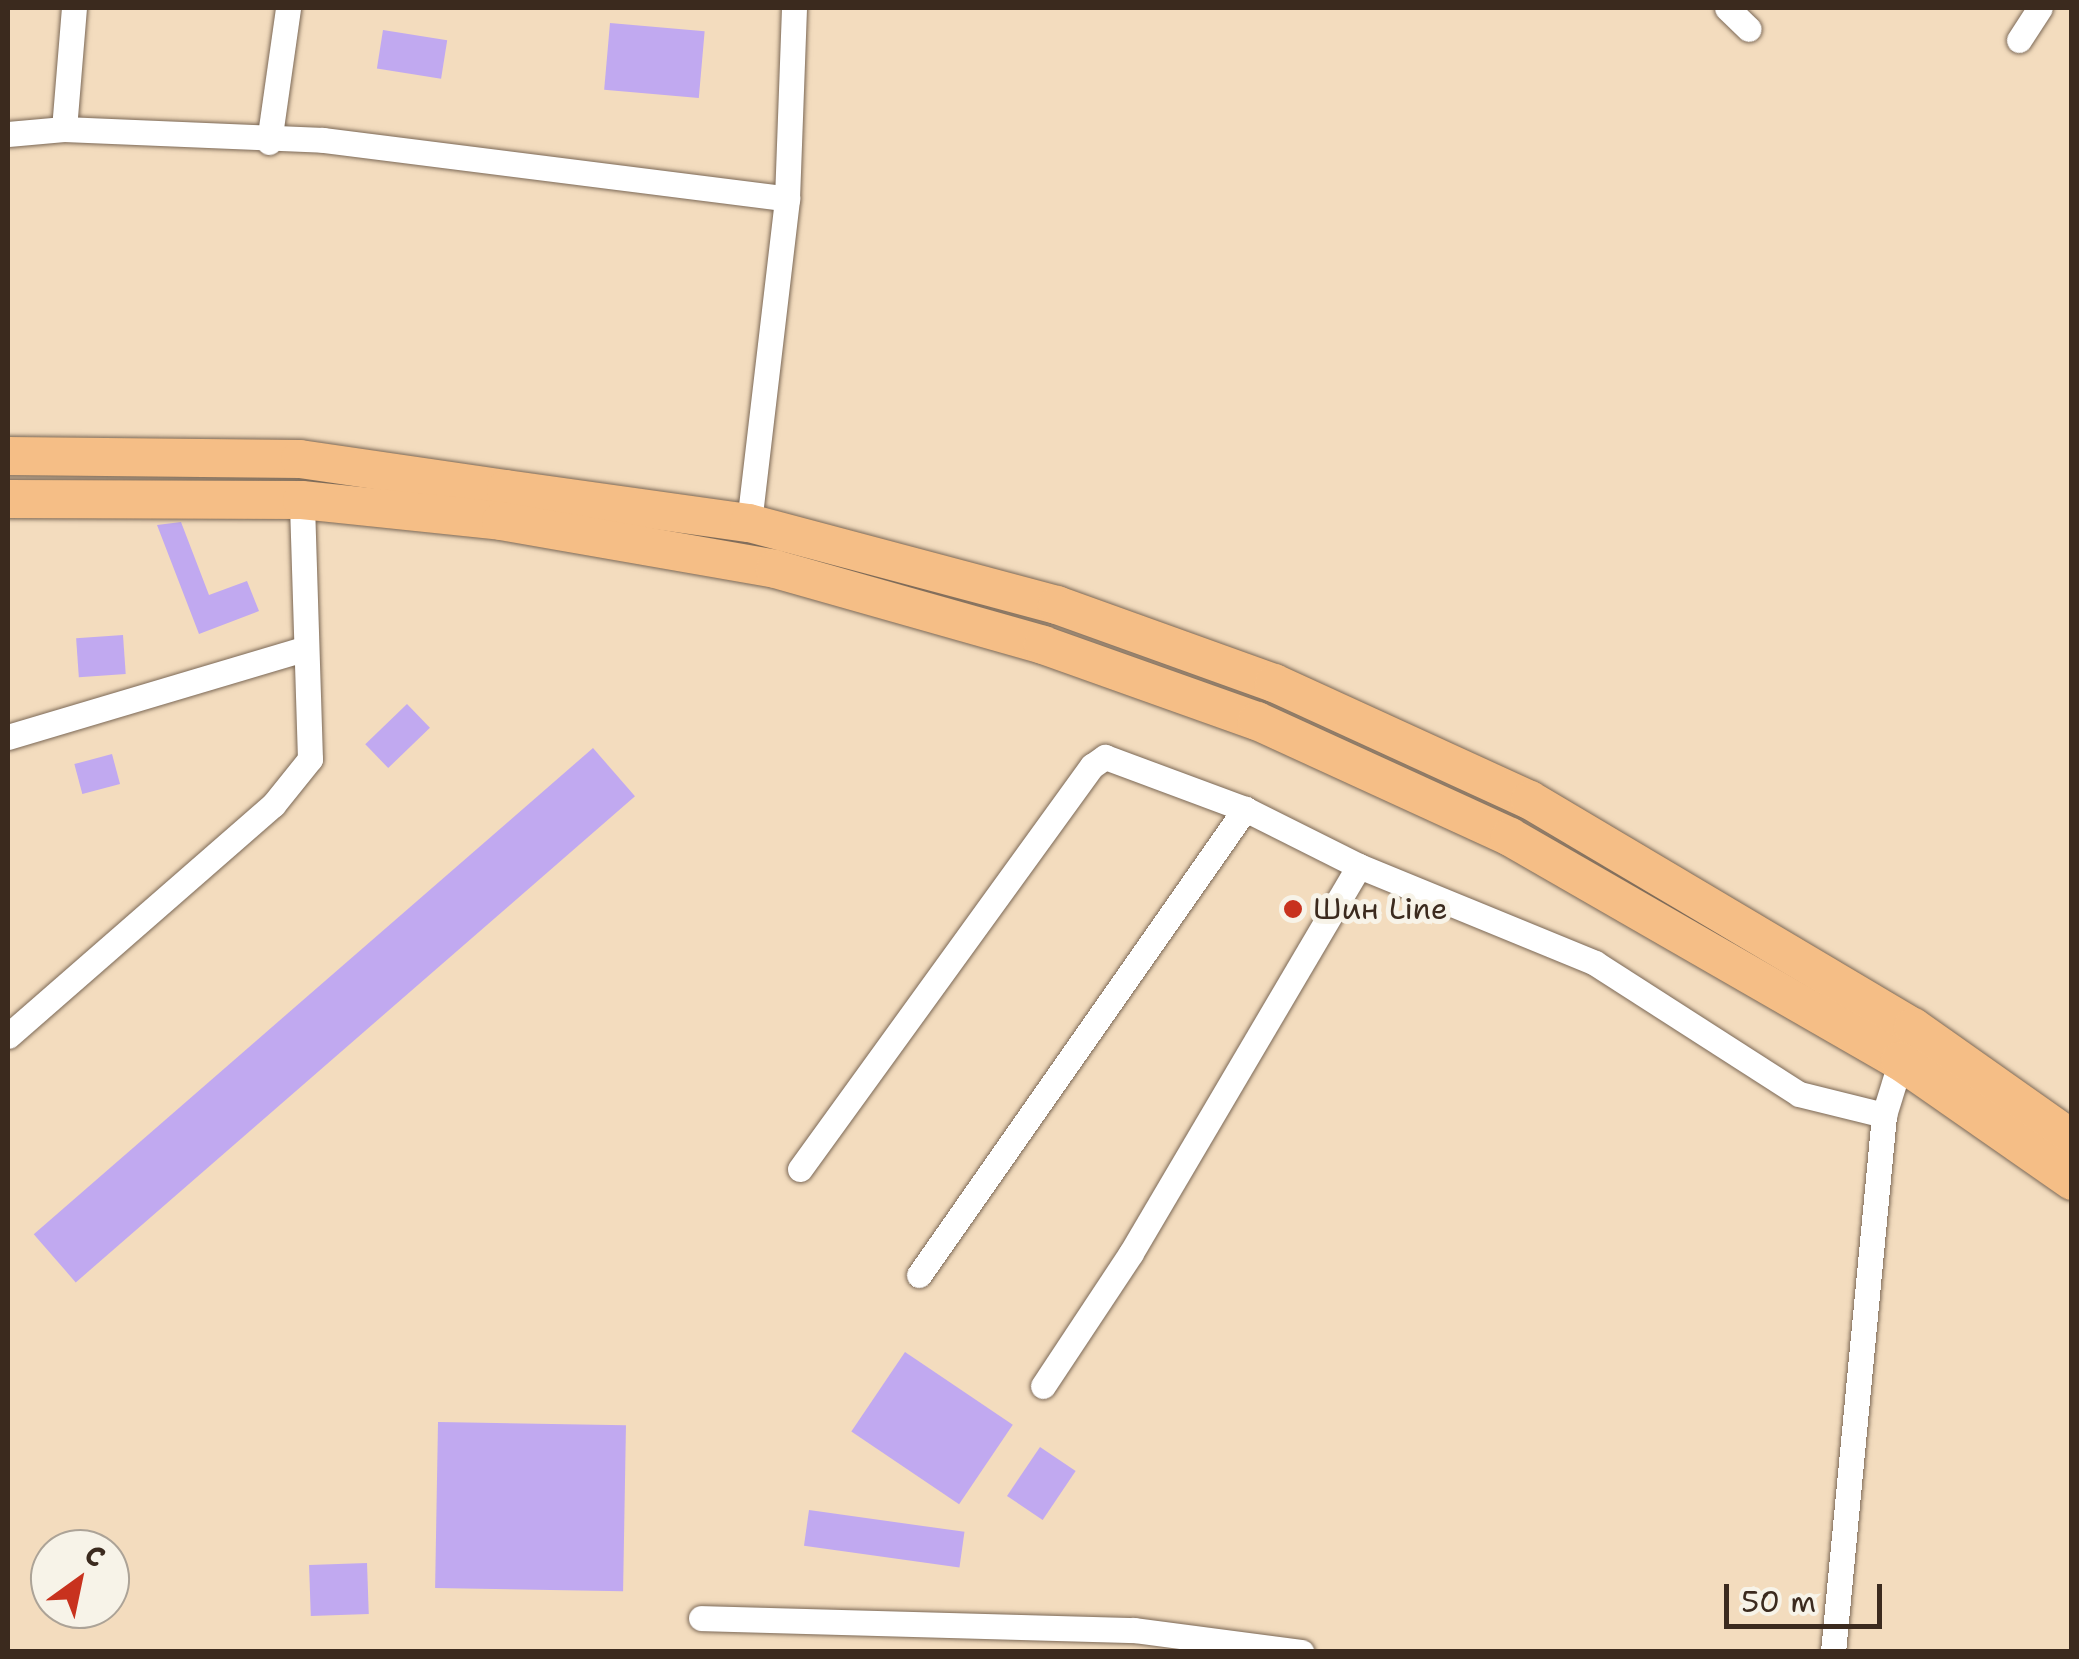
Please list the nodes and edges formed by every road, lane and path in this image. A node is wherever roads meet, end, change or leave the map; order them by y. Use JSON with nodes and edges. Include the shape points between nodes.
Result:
{"nodes":[{"id":1,"x":74,"y":8,"type":"edge"},
{"id":2,"x":288,"y":8,"type":"edge"},
{"id":3,"x":794,"y":8,"type":"edge"},
{"id":4,"x":1727,"y":8,"type":"edge"},
{"id":5,"x":2040,"y":8,"type":"edge"},
{"id":6,"x":1750,"y":29,"type":"dead end"},
{"id":7,"x":2019,"y":40,"type":"dead end"},
{"id":8,"x":64,"y":129,"type":"junction"},
{"id":9,"x":8,"y":134,"type":"edge"},
{"id":10,"x":269,"y":142,"type":"junction"},
{"id":11,"x":787,"y":199,"type":"junction"},
{"id":12,"x":8,"y":456,"type":"edge"},
{"id":13,"x":8,"y":499,"type":"edge"},
{"id":14,"x":302,"y":500,"type":"junction"},
{"id":15,"x":749,"y":523,"type":"junction"},
{"id":16,"x":304,"y":649,"type":"junction"},
{"id":17,"x":8,"y":737,"type":"edge"},
{"id":18,"x":1244,"y":809,"type":"junction"},
{"id":19,"x":1359,"y":866,"type":"junction"},
{"id":20,"x":8,"y":1036,"type":"edge"},
{"id":21,"x":1906,"y":1044,"type":"junction"},
{"id":22,"x":1884,"y":1115,"type":"junction"},
{"id":23,"x":2072,"y":1140,"type":"edge"},
{"id":24,"x":800,"y":1170,"type":"dead end"},
{"id":25,"x":2072,"y":1182,"type":"edge"},
{"id":26,"x":920,"y":1275,"type":"dead end"},
{"id":27,"x":1043,"y":1386,"type":"dead end"},
{"id":28,"x":701,"y":1618,"type":"dead end"},
{"id":29,"x":1134,"y":1641,"type":"edge"},
{"id":30,"x":1302,"y":1652,"type":"edge"},
{"id":31,"x":1833,"y":1652,"type":"edge"}],
"edges":[{"from":1,"to":8,"type":"street"},
{"from":2,"to":10,"type":"street"},
{"from":3,"to":11,"type":"street"},
{"from":4,"to":6,"type":"street"},
{"from":5,"to":7,"type":"street"},
{"from":8,"to":9,"type":"street"},
{"from":8,"to":10,"type":"street"},
{"from":10,"to":11,"type":"street","via":[[323,140]]},
{"from":11,"to":15,"type":"street"},
{"from":12,"to":15,"type":"highway","via":[[300,459]]},
{"from":13,"to":14,"type":"highway"},
{"from":14,"to":16,"type":"street"},
{"from":14,"to":21,"type":"highway","via":[[501,521],[775,568],[1185,694],[1510,837]]},
{"from":15,"to":21,"type":"highway","via":[[1057,606],[1200,654],[1388,732],[1530,800]]},
{"from":16,"to":17,"type":"street"},
{"from":16,"to":20,"type":"street","via":[[310,759],[273,805]]},
{"from":18,"to":19,"type":"street"},
{"from":18,"to":24,"type":"street","via":[[1118,758],[1092,766]]},
{"from":18,"to":26,"type":"street"},
{"from":19,"to":22,"type":"street","via":[[1594,963],[1799,1094]]},
{"from":19,"to":27,"type":"street","via":[[1131,1253]]},
{"from":21,"to":22,"type":"street"},
{"from":21,"to":23,"type":"highway"},
{"from":21,"to":25,"type":"highway"},
{"from":22,"to":31,"type":"street"},
{"from":28,"to":29,"type":"street"},
{"from":29,"to":30,"type":"street"}]}
